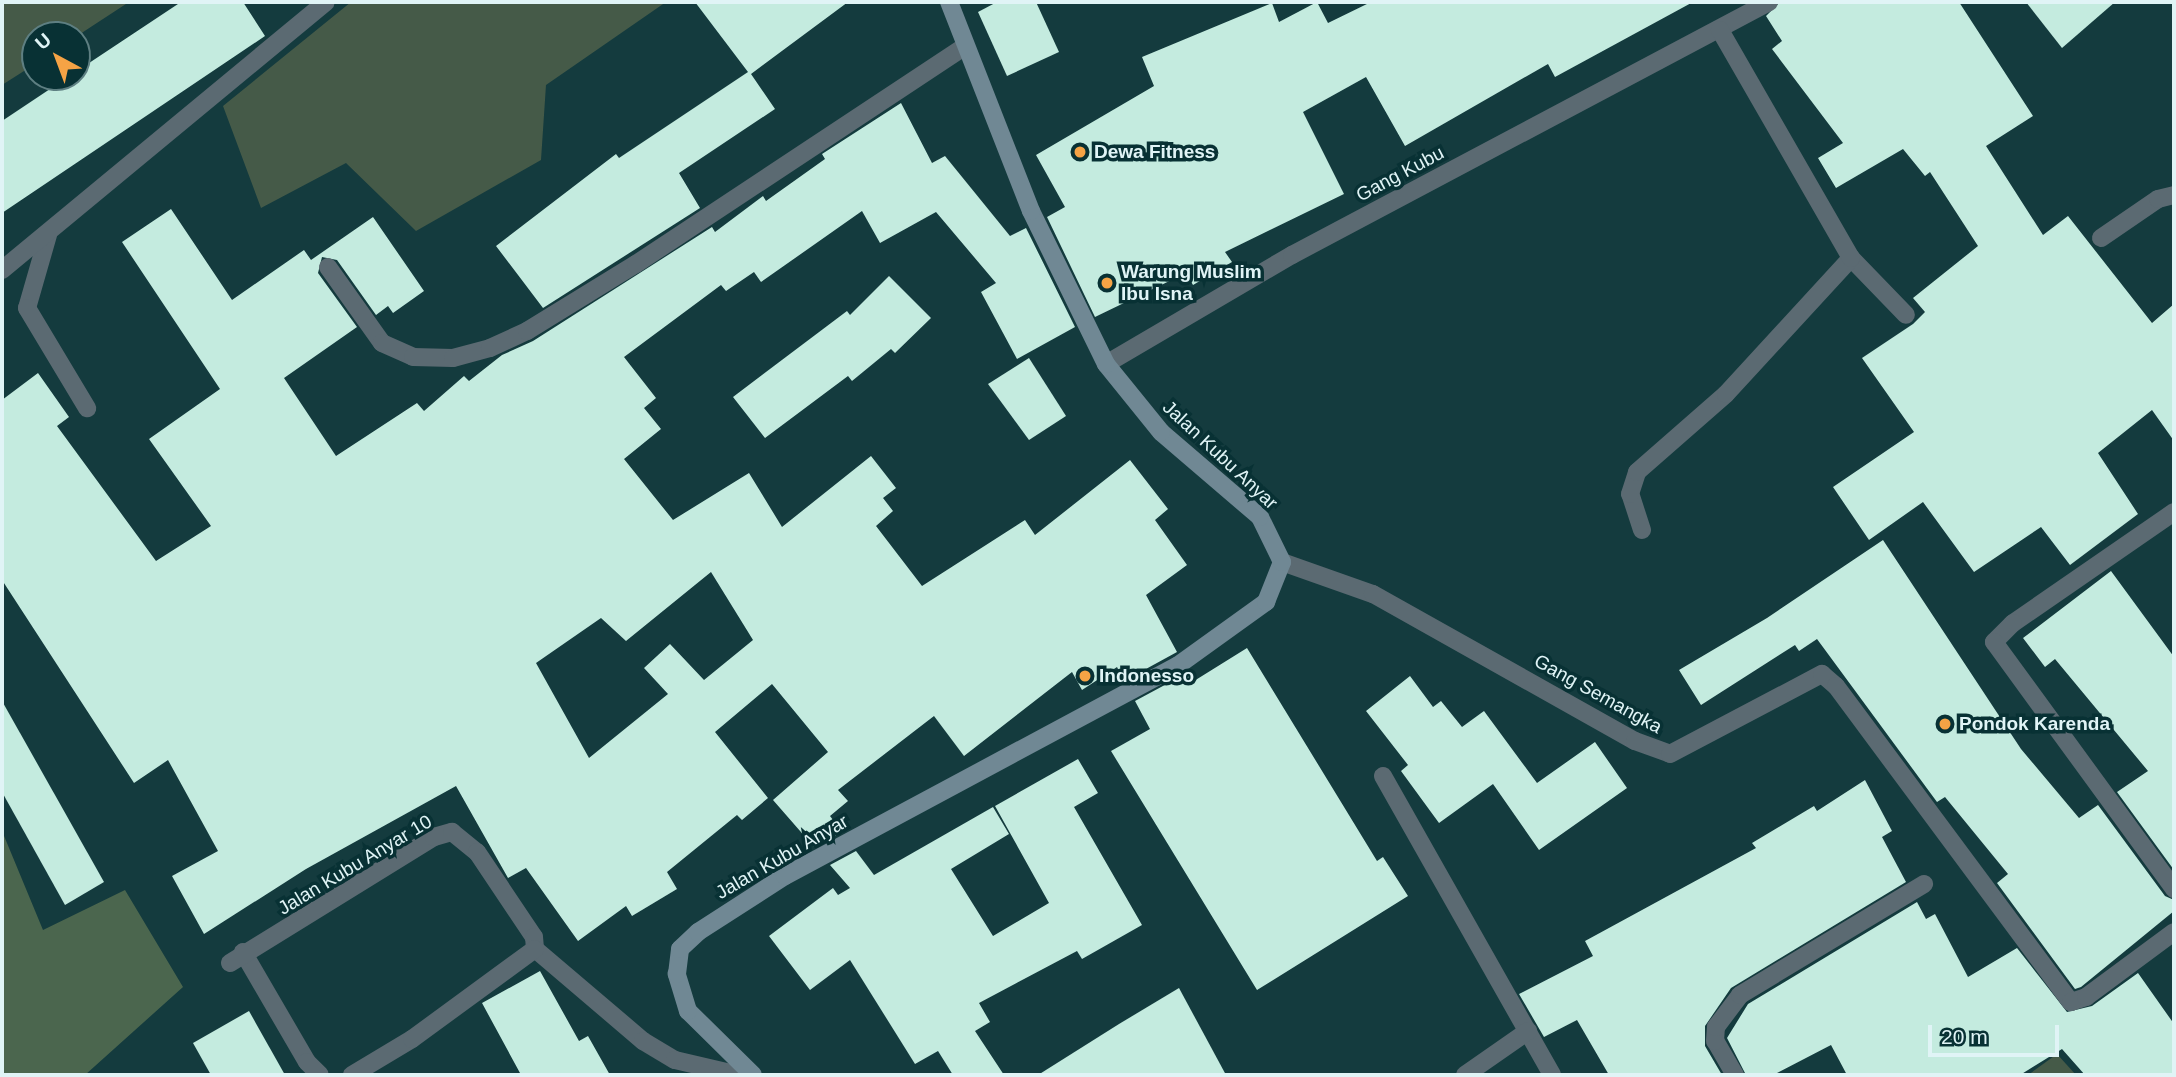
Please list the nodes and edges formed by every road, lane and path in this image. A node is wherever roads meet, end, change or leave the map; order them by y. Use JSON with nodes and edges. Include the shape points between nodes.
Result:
{"nodes":[{"id":1,"x":326,"y":2,"type":"edge"},
{"id":2,"x":949,"y":2,"type":"edge"},
{"id":3,"x":1769,"y":2,"type":"edge"},
{"id":4,"x":1720,"y":30,"type":"junction"},
{"id":5,"x":965,"y":46,"type":"junction"},
{"id":6,"x":2174,"y":195,"type":"edge"},
{"id":7,"x":48,"y":235,"type":"junction"},
{"id":8,"x":2101,"y":238,"type":"dead end"},
{"id":9,"x":1851,"y":258,"type":"junction"},
{"id":10,"x":328,"y":267,"type":"dead end"},
{"id":11,"x":2,"y":270,"type":"edge"},
{"id":12,"x":1906,"y":315,"type":"dead end"},
{"id":13,"x":1106,"y":363,"type":"junction"},
{"id":14,"x":87,"y":408,"type":"dead end"},
{"id":15,"x":2174,"y":512,"type":"edge"},
{"id":16,"x":1642,"y":530,"type":"dead end"},
{"id":17,"x":1282,"y":562,"type":"junction"},
{"id":18,"x":1383,"y":776,"type":"dead end"},
{"id":19,"x":1924,"y":884,"type":"dead end"},
{"id":20,"x":2174,"y":890,"type":"edge"},
{"id":21,"x":2174,"y":932,"type":"edge"},
{"id":22,"x":535,"y":949,"type":"junction"},
{"id":23,"x":1528,"y":1031,"type":"junction"},
{"id":24,"x":320,"y":1075,"type":"edge"},
{"id":25,"x":352,"y":1075,"type":"edge"},
{"id":26,"x":739,"y":1075,"type":"edge"},
{"id":27,"x":752,"y":1075,"type":"edge"},
{"id":28,"x":1465,"y":1075,"type":"edge"},
{"id":29,"x":1552,"y":1075,"type":"edge"},
{"id":30,"x":1735,"y":1075,"type":"edge"}],
"edges":[{"from":1,"to":7,"type":"street"},
{"from":2,"to":5,"type":"street","name":"Jalan Kubu Anyar"},
{"from":3,"to":4,"type":"street","name":"Gang Kubu"},
{"from":4,"to":9,"type":"street"},
{"from":4,"to":13,"type":"street","name":"Gang Kubu","via":[[1292,255]]},
{"from":5,"to":10,"type":"street","via":[[636,264],[527,331],[490,348],[453,358],[413,357],[382,343]]},
{"from":5,"to":13,"type":"street","name":"Jalan Kubu Anyar","via":[[1031,211]]},
{"from":6,"to":8,"type":"street","via":[[2158,199]]},
{"from":7,"to":11,"type":"street"},
{"from":7,"to":14,"type":"street","via":[[27,308]]},
{"from":9,"to":12,"type":"street"},
{"from":9,"to":16,"type":"street","via":[[1726,394],[1637,472],[1630,494]]},
{"from":13,"to":17,"type":"street","name":"Jalan Kubu Anyar","via":[[1161,432],[1260,517]]},
{"from":15,"to":20,"type":"street","via":[[2013,623],[1994,642]]},
{"from":17,"to":21,"type":"street","name":"Gang Semangka","via":[[1373,594],[1636,741],[1670,754],[1822,674],[1836,686],[2071,1002],[2086,997]]},
{"from":17,"to":27,"type":"street","name":"Jalan Kubu Anyar","via":[[1266,602],[1177,666],[785,876],[698,932],[680,949],[677,974],[688,1012]]},
{"from":18,"to":23,"type":"street"},
{"from":19,"to":30,"type":"street","via":[[1740,995],[1716,1027],[1715,1041]]},
{"from":22,"to":24,"type":"street","name":"Jalan Kubu Anyar 10","via":[[534,937],[477,852],[452,832],[434,837],[288,931],[236,958]]},
{"from":22,"to":25,"type":"street","via":[[412,1039]]},
{"from":22,"to":26,"type":"street","name":"Jalan Kubu Anyar 10","via":[[643,1041],[675,1060]]},
{"from":23,"to":28,"type":"street"},
{"from":23,"to":29,"type":"street"}]}
